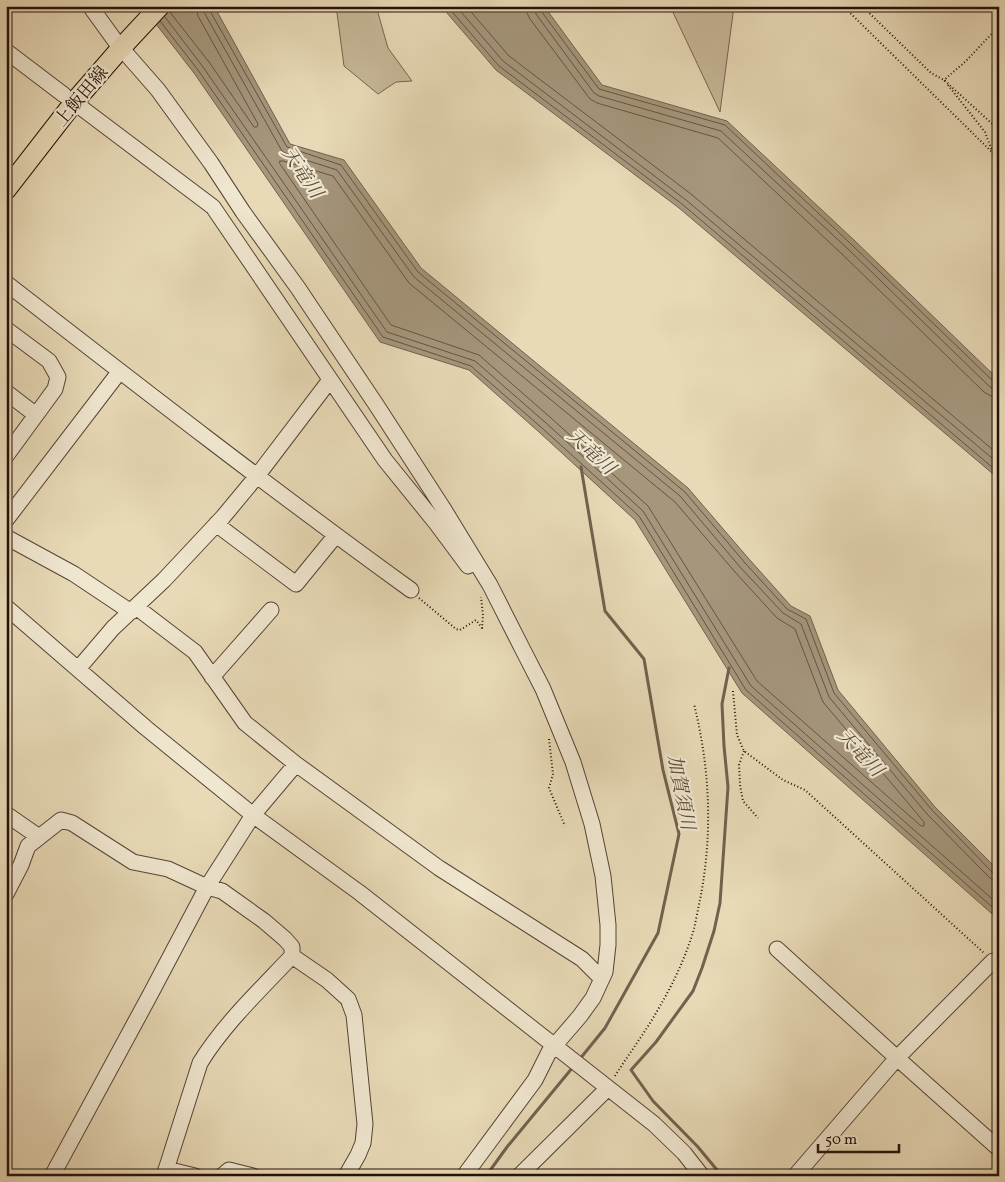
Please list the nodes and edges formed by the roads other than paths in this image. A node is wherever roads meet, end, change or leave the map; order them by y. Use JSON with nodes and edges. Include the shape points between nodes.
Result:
{"nodes":[{"id":1,"x":90,"y":6,"type":"edge"},
{"id":2,"x":160,"y":6,"type":"edge"},
{"id":3,"x":125,"y":44,"type":"junction"},
{"id":4,"x":6,"y":51,"type":"edge"},
{"id":5,"x":64,"y":95,"type":"dead end"},
{"id":6,"x":79,"y":106,"type":"dead end"},
{"id":7,"x":6,"y":190,"type":"edge"},
{"id":8,"x":6,"y":283,"type":"edge"},
{"id":9,"x":8,"y":334,"type":"edge"},
{"id":10,"x":120,"y":372,"type":"junction"},
{"id":11,"x":330,"y":380,"type":"junction"},
{"id":12,"x":6,"y":392,"type":"edge"},
{"id":13,"x":36,"y":414,"type":"junction"},
{"id":14,"x":9,"y":446,"type":"edge"},
{"id":15,"x":257,"y":476,"type":"junction"},
{"id":16,"x":6,"y":520,"type":"edge"},
{"id":17,"x":216,"y":524,"type":"junction"},
{"id":18,"x":336,"y":535,"type":"junction"},
{"id":19,"x":6,"y":537,"type":"edge"},
{"id":20,"x":490,"y":584,"type":"junction"},
{"id":21,"x":411,"y":590,"type":"road end"},
{"id":22,"x":6,"y":607,"type":"edge"},
{"id":23,"x":133,"y":609,"type":"junction"},
{"id":24,"x":271,"y":610,"type":"dead end"},
{"id":25,"x":78,"y":669,"type":"junction"},
{"id":26,"x":212,"y":677,"type":"junction"},
{"id":27,"x":296,"y":764,"type":"junction"},
{"id":28,"x":6,"y":814,"type":"edge"},
{"id":29,"x":253,"y":816,"type":"junction"},
{"id":30,"x":40,"y":837,"type":"junction"},
{"id":31,"x":207,"y":887,"type":"junction"},
{"id":32,"x":6,"y":894,"type":"edge"},
{"id":33,"x":776,"y":949,"type":"dead end"},
{"id":34,"x":292,"y":956,"type":"junction"},
{"id":35,"x":993,"y":961,"type":"road end"},
{"id":36,"x":602,"y":979,"type":"junction"},
{"id":37,"x":554,"y":1049,"type":"junction"},
{"id":38,"x":897,"y":1058,"type":"junction"},
{"id":39,"x":607,"y":1087,"type":"junction"},
{"id":40,"x":999,"y":1149,"type":"edge"},
{"id":41,"x":165,"y":1172,"type":"edge"},
{"id":42,"x":52,"y":1176,"type":"edge"},
{"id":43,"x":195,"y":1176,"type":"edge"},
{"id":44,"x":222,"y":1176,"type":"edge"},
{"id":45,"x":253,"y":1176,"type":"edge"},
{"id":46,"x":346,"y":1176,"type":"edge"},
{"id":47,"x":464,"y":1176,"type":"edge"},
{"id":48,"x":519,"y":1176,"type":"edge"},
{"id":49,"x":702,"y":1176,"type":"edge"},
{"id":50,"x":795,"y":1176,"type":"edge"}],
"edges":[{"from":1,"to":3,"type":"street"},
{"from":2,"to":3,"type":"main road","name":"上飯田線"},
{"from":3,"to":7,"type":"main road","name":"上飯田線","via":[[75,101]]},
{"from":3,"to":20,"type":"street","via":[[298,288]]},
{"from":4,"to":5,"type":"street"},
{"from":6,"to":11,"type":"street","via":[[213,207]]},
{"from":8,"to":10,"type":"street"},
{"from":9,"to":13,"type":"street","via":[[49,361],[58,377],[56,389]]},
{"from":10,"to":15,"type":"street"},
{"from":10,"to":16,"type":"street"},
{"from":11,"to":15,"type":"street"},
{"from":11,"to":20,"type":"street","via":[[385,460],[477,577]]},
{"from":12,"to":13,"type":"street"},
{"from":13,"to":14,"type":"street"},
{"from":15,"to":17,"type":"street"},
{"from":15,"to":18,"type":"street"},
{"from":17,"to":18,"type":"street","via":[[296,584]]},
{"from":17,"to":23,"type":"street"},
{"from":18,"to":21,"type":"street"},
{"from":19,"to":23,"type":"street"},
{"from":20,"to":36,"type":"street","via":[[547,698],[573,762],[592,824],[607,915],[607,964]]},
{"from":22,"to":25,"type":"street"},
{"from":23,"to":25,"type":"street"},
{"from":23,"to":26,"type":"street","via":[[195,652]]},
{"from":24,"to":26,"type":"street"},
{"from":25,"to":29,"type":"street"},
{"from":26,"to":27,"type":"street","via":[[245,723]]},
{"from":27,"to":29,"type":"street"},
{"from":27,"to":36,"type":"street","via":[[439,868],[582,959]]},
{"from":28,"to":30,"type":"street"},
{"from":29,"to":31,"type":"street"},
{"from":29,"to":37,"type":"street","via":[[360,893]]},
{"from":30,"to":31,"type":"street","via":[[61,820],[133,862],[168,869]]},
{"from":30,"to":32,"type":"street","via":[[28,846]]},
{"from":31,"to":34,"type":"street","via":[[222,891],[264,921],[292,947]]},
{"from":31,"to":42,"type":"street"},
{"from":33,"to":38,"type":"street"},
{"from":34,"to":41,"type":"street","via":[[208,1048],[200,1063]]},
{"from":34,"to":46,"type":"street","via":[[348,999],[354,1015],[365,1124],[363,1143]]},
{"from":35,"to":38,"type":"street"},
{"from":36,"to":37,"type":"street","via":[[593,998]]},
{"from":37,"to":39,"type":"street"},
{"from":37,"to":47,"type":"street"},
{"from":38,"to":40,"type":"street"},
{"from":38,"to":50,"type":"street"},
{"from":39,"to":48,"type":"street"},
{"from":39,"to":49,"type":"street","via":[[654,1124]]},
{"from":41,"to":43,"type":"street"},
{"from":44,"to":45,"type":"street","via":[[229,1170]]}]}
